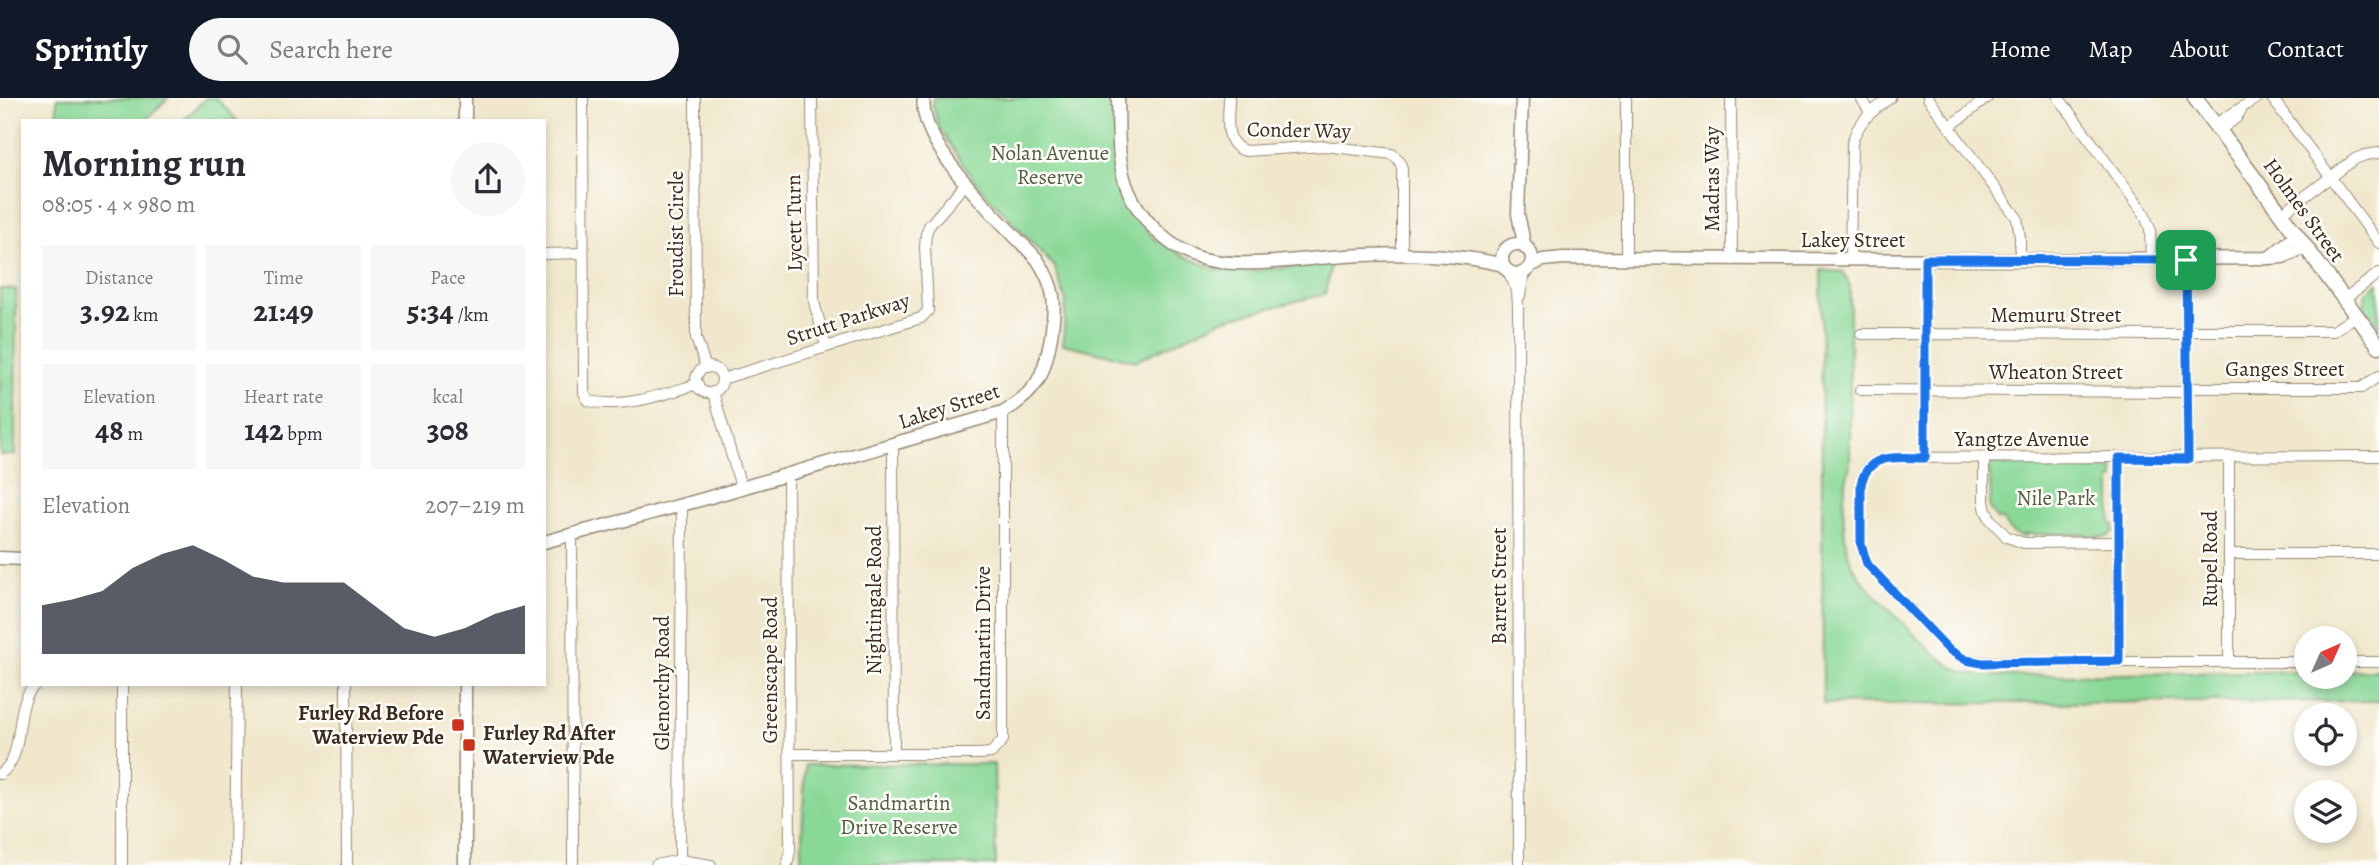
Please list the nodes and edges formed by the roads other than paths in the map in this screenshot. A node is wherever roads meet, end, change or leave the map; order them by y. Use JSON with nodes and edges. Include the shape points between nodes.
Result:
{"nodes":[{"id":1,"x":465,"y":98,"type":"edge"},
{"id":2,"x":583,"y":98,"type":"edge"},
{"id":3,"x":695,"y":98,"type":"edge"},
{"id":4,"x":812,"y":98,"type":"edge"},
{"id":5,"x":924,"y":98,"type":"edge"},
{"id":6,"x":1118,"y":98,"type":"edge"},
{"id":7,"x":1229,"y":98,"type":"edge"},
{"id":8,"x":1522,"y":98,"type":"edge"},
{"id":9,"x":1626,"y":98,"type":"edge"},
{"id":10,"x":1731,"y":98,"type":"edge"},
{"id":11,"x":1860,"y":98,"type":"edge"},
{"id":12,"x":1889,"y":98,"type":"edge"},
{"id":13,"x":1928,"y":98,"type":"edge"},
{"id":14,"x":1987,"y":98,"type":"edge"},
{"id":15,"x":2059,"y":98,"type":"edge"},
{"id":16,"x":2195,"y":98,"type":"edge"},
{"id":17,"x":2257,"y":98,"type":"edge"},
{"id":18,"x":2272,"y":98,"type":"edge"},
{"id":19,"x":1870,"y":112,"type":"junction"},
{"id":20,"x":465,"y":119,"type":"edge"},
{"id":21,"x":1949,"y":127,"type":"junction"},
{"id":22,"x":2217,"y":128,"type":"junction"},
{"id":23,"x":2379,"y":153,"type":"edge"},
{"id":24,"x":2330,"y":177,"type":"junction"},
{"id":25,"x":966,"y":183,"type":"junction"},
{"id":26,"x":1518,"y":214,"type":"junction"},
{"id":27,"x":2281,"y":214,"type":"junction"},
{"id":28,"x":2301,"y":241,"type":"junction"},
{"id":29,"x":2379,"y":243,"type":"edge"},
{"id":30,"x":1508,"y":248,"type":"junction"},
{"id":31,"x":1527,"y":249,"type":"junction"},
{"id":32,"x":583,"y":253,"type":"junction"},
{"id":33,"x":546,"y":254,"type":"edge"},
{"id":34,"x":1402,"y":255,"type":"junction"},
{"id":35,"x":1563,"y":258,"type":"junction"},
{"id":36,"x":1850,"y":258,"type":"junction"},
{"id":37,"x":1480,"y":259,"type":"junction"},
{"id":38,"x":1626,"y":259,"type":"junction"},
{"id":39,"x":1925,"y":259,"type":"junction"},
{"id":40,"x":1731,"y":260,"type":"junction"},
{"id":41,"x":2020,"y":260,"type":"junction"},
{"id":42,"x":2151,"y":260,"type":"junction"},
{"id":43,"x":2186,"y":260,"type":"junction"},
{"id":44,"x":1506,"y":268,"type":"junction"},
{"id":45,"x":1527,"y":269,"type":"junction"},
{"id":46,"x":2379,"y":273,"type":"edge"},
{"id":47,"x":2344,"y":299,"type":"junction"},
{"id":48,"x":1518,"y":307,"type":"junction"},
{"id":49,"x":2356,"y":316,"type":"junction"},
{"id":50,"x":2187,"y":333,"type":"junction"},
{"id":51,"x":1861,"y":334,"type":"dead end"},
{"id":52,"x":1925,"y":334,"type":"junction"},
{"id":53,"x":826,"y":346,"type":"junction"},
{"id":54,"x":2379,"y":346,"type":"edge"},
{"id":55,"x":706,"y":368,"type":"junction"},
{"id":56,"x":2379,"y":376,"type":"edge"},
{"id":57,"x":722,"y":379,"type":"junction"},
{"id":58,"x":698,"y":384,"type":"junction"},
{"id":59,"x":1860,"y":390,"type":"dead end"},
{"id":60,"x":2187,"y":390,"type":"junction"},
{"id":61,"x":1925,"y":391,"type":"junction"},
{"id":62,"x":713,"y":392,"type":"junction"},
{"id":63,"x":1003,"y":412,"type":"junction"},
{"id":64,"x":893,"y":445,"type":"junction"},
{"id":65,"x":2379,"y":456,"type":"edge"},
{"id":66,"x":2229,"y":457,"type":"junction"},
{"id":67,"x":1925,"y":458,"type":"junction"},
{"id":68,"x":1984,"y":458,"type":"junction"},
{"id":69,"x":2119,"y":458,"type":"junction"},
{"id":70,"x":2188,"y":459,"type":"junction"},
{"id":71,"x":788,"y":473,"type":"junction"},
{"id":72,"x":741,"y":487,"type":"junction"},
{"id":73,"x":682,"y":505,"type":"junction"},
{"id":74,"x":572,"y":534,"type":"junction"},
{"id":75,"x":546,"y":541,"type":"edge"},
{"id":76,"x":2120,"y":542,"type":"junction"},
{"id":77,"x":2229,"y":554,"type":"junction"},
{"id":78,"x":2379,"y":554,"type":"edge"},
{"id":79,"x":0,"y":558,"type":"edge"},
{"id":80,"x":21,"y":559,"type":"edge"},
{"id":81,"x":2119,"y":661,"type":"junction"},
{"id":82,"x":2229,"y":661,"type":"junction"},
{"id":83,"x":2294,"y":662,"type":"edge"},
{"id":84,"x":2357,"y":662,"type":"edge"},
{"id":85,"x":2379,"y":662,"type":"edge"},
{"id":86,"x":34,"y":686,"type":"edge"},
{"id":87,"x":122,"y":686,"type":"edge"},
{"id":88,"x":237,"y":686,"type":"edge"},
{"id":89,"x":346,"y":686,"type":"edge"},
{"id":90,"x":465,"y":686,"type":"edge"},
{"id":91,"x":790,"y":754,"type":"junction"},
{"id":92,"x":894,"y":754,"type":"junction"},
{"id":93,"x":0,"y":774,"type":"edge"},
{"id":94,"x":680,"y":860,"type":"junction"},
{"id":95,"x":122,"y":865,"type":"edge"},
{"id":96,"x":235,"y":865,"type":"edge"},
{"id":97,"x":347,"y":865,"type":"edge"},
{"id":98,"x":465,"y":865,"type":"edge"},
{"id":99,"x":573,"y":865,"type":"edge"},
{"id":100,"x":656,"y":865,"type":"edge"},
{"id":101,"x":711,"y":865,"type":"edge"},
{"id":102,"x":787,"y":865,"type":"edge"},
{"id":103,"x":1519,"y":865,"type":"edge"}],
"edges":[{"from":1,"to":20,"type":"street"},
{"from":2,"to":32,"type":"street"},
{"from":3,"to":55,"type":"street","name":"Froudist Circle","via":[[696,338]]},
{"from":4,"to":53,"type":"street","name":"Lycett Turn","via":[[814,302]]},
{"from":5,"to":25,"type":"street","name":"Lakey Street","via":[[928,128]]},
{"from":6,"to":34,"type":"street","name":"Lakey Street","via":[[1119,153],[1128,191],[1143,217],[1187,253],[1241,264]]},
{"from":7,"to":34,"type":"street","name":"Conder Way","via":[[1229,134],[1239,150],[1325,146],[1392,154],[1399,160]]},
{"from":8,"to":26,"type":"street"},
{"from":9,"to":38,"type":"street"},
{"from":10,"to":40,"type":"street","name":"Madras Way"},
{"from":11,"to":19,"type":"street"},
{"from":12,"to":19,"type":"street"},
{"from":13,"to":21,"type":"street"},
{"from":14,"to":21,"type":"street"},
{"from":15,"to":42,"type":"street","via":[[2144,213],[2150,229]]},
{"from":16,"to":22,"type":"main road","name":"Holmes Street"},
{"from":17,"to":22,"type":"street","via":[[2232,112]]},
{"from":18,"to":24,"type":"street"},
{"from":19,"to":36,"type":"street","via":[[1852,143]]},
{"from":21,"to":41,"type":"street","via":[[2017,218]]},
{"from":22,"to":27,"type":"main road","name":"Holmes Street"},
{"from":23,"to":24,"type":"street","via":[[2360,156]]},
{"from":24,"to":27,"type":"street"},
{"from":24,"to":29,"type":"street"},
{"from":25,"to":53,"type":"street","name":"Strutt Parkway","via":[[926,234],[928,311],[921,318]]},
{"from":25,"to":63,"type":"street","name":"Lakey Street","via":[[1037,259],[1048,275],[1055,302],[1042,375],[1024,398]]},
{"from":26,"to":30,"type":"street"},
{"from":26,"to":31,"type":"street"},
{"from":27,"to":28,"type":"main road","name":"Holmes Street"},
{"from":28,"to":43,"type":"street","name":"Lakey Street","via":[[2269,258]]},
{"from":28,"to":47,"type":"main road","name":"Holmes Street"},
{"from":30,"to":31,"type":"street","name":"Lakey Street"},
{"from":30,"to":37,"type":"street","name":"Lakey Street"},
{"from":30,"to":44,"type":"street","via":[[1502,258]]},
{"from":31,"to":35,"type":"street","name":"Lakey Street"},
{"from":31,"to":45,"type":"street","via":[[1531,258]]},
{"from":32,"to":33,"type":"street"},
{"from":32,"to":58,"type":"street","via":[[582,385],[589,401],[625,402]]},
{"from":34,"to":37,"type":"street","name":"Lakey Street"},
{"from":35,"to":38,"type":"street","name":"Lakey Street"},
{"from":35,"to":45,"type":"street","name":"Lakey Street","via":[[1543,260]]},
{"from":36,"to":39,"type":"street","name":"Lakey Street"},
{"from":36,"to":40,"type":"street","name":"Lakey Street"},
{"from":37,"to":44,"type":"street","name":"Lakey Street"},
{"from":38,"to":40,"type":"street","name":"Lakey Street"},
{"from":39,"to":41,"type":"street","name":"Lakey Street"},
{"from":39,"to":52,"type":"street"},
{"from":41,"to":42,"type":"street","name":"Lakey Street"},
{"from":42,"to":43,"type":"street","name":"Lakey Street"},
{"from":43,"to":50,"type":"street"},
{"from":44,"to":45,"type":"street","name":"Lakey Street","via":[[1516,274]]},
{"from":44,"to":48,"type":"street","name":"Barrett Street","via":[[1517,290]]},
{"from":45,"to":48,"type":"street","name":"Barrett Street"},
{"from":46,"to":47,"type":"street"},
{"from":47,"to":49,"type":"main road","name":"Holmes Street"},
{"from":48,"to":103,"type":"street","name":"Barrett Street"},
{"from":49,"to":50,"type":"street","name":"Memuru Street","via":[[2333,331]]},
{"from":49,"to":54,"type":"main road","name":"Holmes Street"},
{"from":50,"to":52,"type":"street","name":"Memuru Street"},
{"from":50,"to":60,"type":"street"},
{"from":51,"to":52,"type":"street","name":"Memuru Street"},
{"from":52,"to":61,"type":"street"},
{"from":53,"to":57,"type":"street","name":"Strutt Parkway"},
{"from":55,"to":57,"type":"street","via":[[718,371]]},
{"from":55,"to":58,"type":"street","via":[[699,372]]},
{"from":56,"to":60,"type":"street","name":"Ganges Street","via":[[2361,388]]},
{"from":57,"to":62,"type":"street"},
{"from":58,"to":62,"type":"street","via":[[705,392]]},
{"from":59,"to":61,"type":"street","name":"Wheaton Street"},
{"from":60,"to":61,"type":"street","name":"Wheaton Street"},
{"from":60,"to":70,"type":"street"},
{"from":61,"to":67,"type":"street"},
{"from":62,"to":72,"type":"street"},
{"from":63,"to":64,"type":"street","name":"Lakey Street"},
{"from":63,"to":92,"type":"street","name":"Sandmartin Drive","via":[[1003,740],[990,753]]},
{"from":64,"to":71,"type":"street","name":"Lakey Street"},
{"from":64,"to":92,"type":"street","name":"Nightingale Road"},
{"from":65,"to":66,"type":"street","name":"Yangtze Avenue"},
{"from":66,"to":70,"type":"street","name":"Yangtze Avenue"},
{"from":66,"to":77,"type":"street","name":"Rupel Road"},
{"from":67,"to":68,"type":"street","name":"Yangtze Avenue"},
{"from":67,"to":81,"type":"street","name":"Yangtze Avenue","via":[[1886,458],[1868,466],[1863,474],[1861,544],[1875,574],[1948,649],[1966,660]]},
{"from":68,"to":69,"type":"street","name":"Yangtze Avenue"},
{"from":68,"to":76,"type":"street","via":[[1986,511],[2007,537],[2024,543]]},
{"from":69,"to":70,"type":"street","name":"Yangtze Avenue"},
{"from":69,"to":76,"type":"street"},
{"from":71,"to":72,"type":"street","name":"Lakey Street"},
{"from":71,"to":91,"type":"street","name":"Greenscape Road"},
{"from":72,"to":73,"type":"street","name":"Lakey Street"},
{"from":73,"to":74,"type":"street","name":"Lakey Street"},
{"from":73,"to":94,"type":"street","name":"Glenorchy Road"},
{"from":74,"to":75,"type":"street","name":"Lakey Street"},
{"from":74,"to":99,"type":"street"},
{"from":76,"to":81,"type":"street"},
{"from":77,"to":78,"type":"street"},
{"from":77,"to":82,"type":"street","name":"Rupel Road"},
{"from":79,"to":80,"type":"street"},
{"from":81,"to":82,"type":"street","name":"Yangtze Avenue"},
{"from":82,"to":83,"type":"street","name":"Yangtze Avenue"},
{"from":84,"to":85,"type":"street"},
{"from":86,"to":93,"type":"street","via":[[27,696],[13,759]]},
{"from":87,"to":95,"type":"street"},
{"from":88,"to":96,"type":"street"},
{"from":89,"to":97,"type":"street"},
{"from":90,"to":98,"type":"street"},
{"from":91,"to":92,"type":"street","name":"Sandmartin Drive"},
{"from":91,"to":102,"type":"street","name":"Greenscape Road"},
{"from":94,"to":100,"type":"street"},
{"from":94,"to":101,"type":"street"}]}
